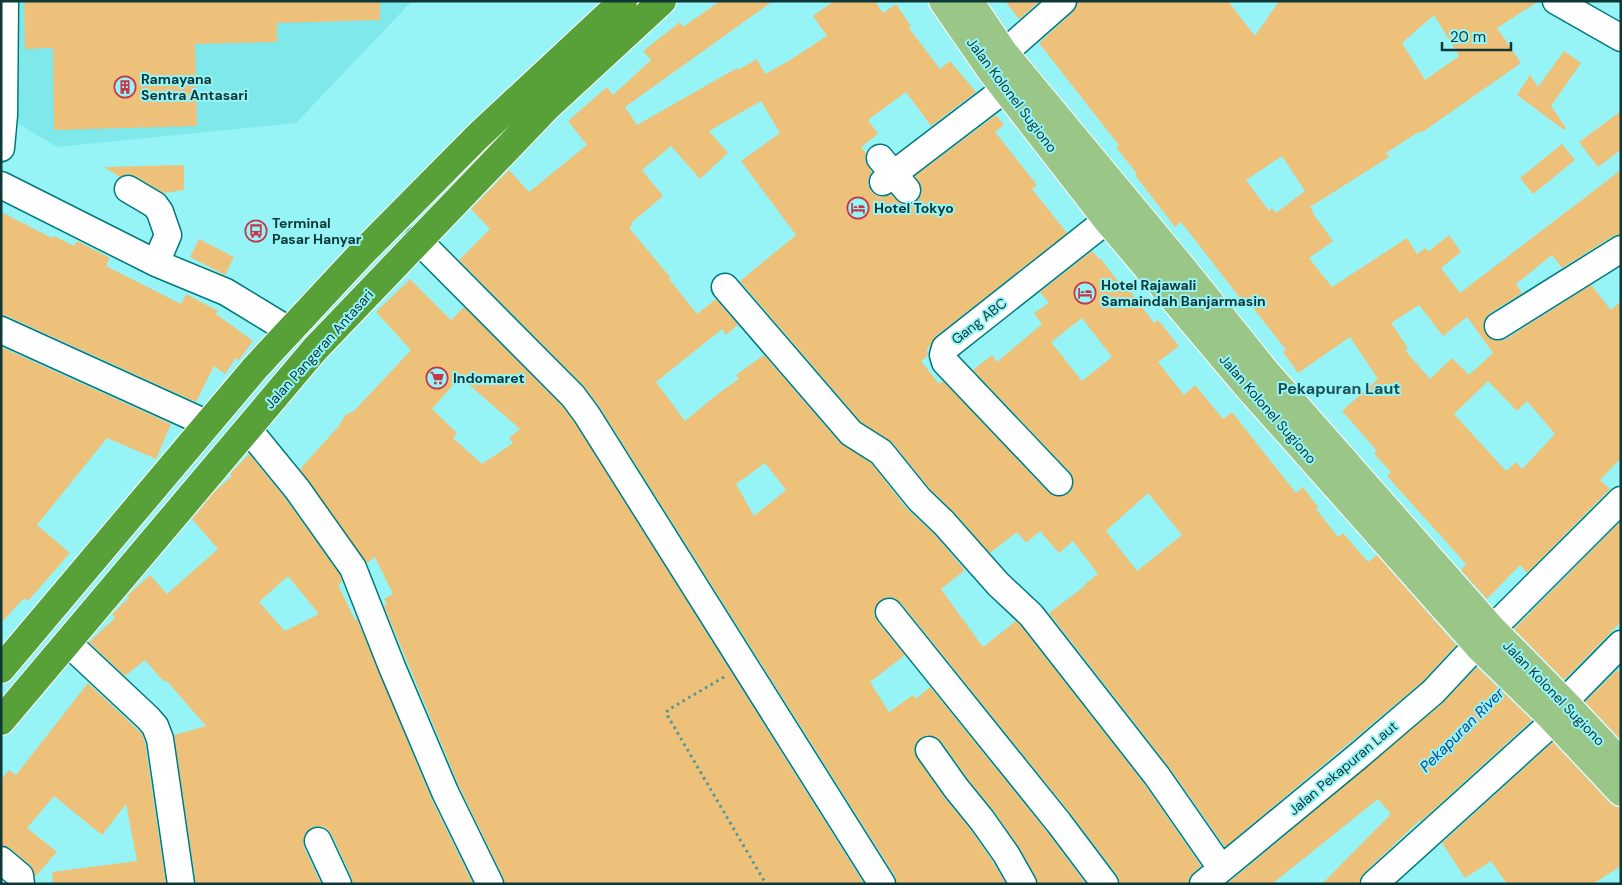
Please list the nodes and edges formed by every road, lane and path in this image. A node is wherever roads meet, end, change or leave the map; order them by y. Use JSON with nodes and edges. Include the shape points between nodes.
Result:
{"nodes":[{"id":1,"x":4,"y":1,"type":"edge"},
{"id":2,"x":623,"y":1,"type":"edge"},
{"id":3,"x":662,"y":1,"type":"edge"},
{"id":4,"x":943,"y":1,"type":"edge"},
{"id":5,"x":969,"y":1,"type":"edge"},
{"id":6,"x":1063,"y":1,"type":"edge"},
{"id":7,"x":1556,"y":1,"type":"edge"},
{"id":8,"x":1621,"y":38,"type":"edge"},
{"id":9,"x":1004,"y":53,"type":"junction"},
{"id":10,"x":1006,"y":89,"type":"junction"},
{"id":11,"x":1,"y":148,"type":"edge"},
{"id":12,"x":891,"y":176,"type":"dead end"},
{"id":13,"x":1,"y":185,"type":"edge"},
{"id":14,"x":128,"y":189,"type":"dead end"},
{"id":15,"x":1107,"y":220,"type":"junction"},
{"id":16,"x":418,"y":240,"type":"junction"},
{"id":17,"x":1621,"y":249,"type":"edge"},
{"id":18,"x":156,"y":263,"type":"junction"},
{"id":19,"x":1170,"y":274,"type":"junction"},
{"id":20,"x":725,"y":287,"type":"dead end"},
{"id":21,"x":1498,"y":326,"type":"dead end"},
{"id":22,"x":1,"y":330,"type":"edge"},
{"id":23,"x":290,"y":331,"type":"junction"},
{"id":24,"x":208,"y":424,"type":"junction"},
{"id":25,"x":248,"y":430,"type":"junction"},
{"id":26,"x":1060,"y":482,"type":"dead end"},
{"id":27,"x":1621,"y":500,"type":"edge"},
{"id":28,"x":142,"y":501,"type":"junction"},
{"id":29,"x":168,"y":524,"type":"junction"},
{"id":30,"x":889,"y":612,"type":"dead end"},
{"id":31,"x":1486,"y":638,"type":"junction"},
{"id":32,"x":68,"y":642,"type":"junction"},
{"id":33,"x":1621,"y":644,"type":"edge"},
{"id":34,"x":743,"y":665,"type":"junction"},
{"id":35,"x":1,"y":669,"type":"edge"},
{"id":36,"x":1556,"y":709,"type":"junction"},
{"id":37,"x":1,"y":721,"type":"edge"},
{"id":38,"x":929,"y":750,"type":"dead end"},
{"id":39,"x":1621,"y":763,"type":"edge"},
{"id":40,"x":1621,"y":792,"type":"edge"},
{"id":41,"x":318,"y":841,"type":"dead end"},
{"id":42,"x":1,"y":860,"type":"edge"},
{"id":43,"x":1212,"y":876,"type":"edge"},
{"id":44,"x":21,"y":884,"type":"edge"},
{"id":45,"x":181,"y":884,"type":"edge"},
{"id":46,"x":338,"y":884,"type":"edge"},
{"id":47,"x":490,"y":884,"type":"edge"},
{"id":48,"x":766,"y":884,"type":"edge"},
{"id":49,"x":882,"y":884,"type":"edge"},
{"id":50,"x":1023,"y":884,"type":"edge"},
{"id":51,"x":1105,"y":884,"type":"edge"},
{"id":52,"x":1374,"y":884,"type":"edge"}],
"edges":[{"from":1,"to":11,"type":"street"},
{"from":2,"to":23,"type":"highway","via":[[478,136]]},
{"from":3,"to":16,"type":"highway","name":"Jalan Pangeran Antasari","via":[[546,108]]},
{"from":4,"to":10,"type":"main road","name":"Jalan Kolonel Sugiono"},
{"from":5,"to":9,"type":"main road","name":"Jalan Kolonel Sugiono"},
{"from":6,"to":9,"type":"street"},
{"from":7,"to":8,"type":"street"},
{"from":9,"to":19,"type":"main road","name":"Jalan Kolonel Sugiono"},
{"from":10,"to":12,"type":"street"},
{"from":10,"to":15,"type":"main road","name":"Jalan Kolonel Sugiono"},
{"from":13,"to":18,"type":"street"},
{"from":14,"to":18,"type":"street","via":[[155,205],[160,212],[168,235]]},
{"from":15,"to":19,"type":"main road","name":"Jalan Kolonel Sugiono"},
{"from":15,"to":26,"type":"street","name":"Gang ABC","via":[[945,348],[943,355],[945,362]]},
{"from":16,"to":25,"type":"highway","name":"Jalan Pangeran Antasari","via":[[315,349]]},
{"from":16,"to":34,"type":"street","via":[[573,396]]},
{"from":17,"to":21,"type":"street"},
{"from":18,"to":23,"type":"street","via":[[226,292]]},
{"from":19,"to":31,"type":"main road","name":"Jalan Kolonel Sugiono","via":[[1285,412]]},
{"from":20,"to":43,"type":"street","via":[[851,433],[880,452],[919,499],[1031,615],[1157,776]]},
{"from":22,"to":24,"type":"street"},
{"from":23,"to":24,"type":"highway"},
{"from":24,"to":28,"type":"highway"},
{"from":25,"to":29,"type":"highway","name":"Jalan Pangeran Antasari"},
{"from":25,"to":47,"type":"street","via":[[297,489],[353,568],[444,792]]},
{"from":27,"to":31,"type":"street","name":"Jalan Pekapuran Laut"},
{"from":28,"to":29,"type":"highway"},
{"from":28,"to":35,"type":"highway"},
{"from":29,"to":32,"type":"highway","name":"Jalan Pangeran Antasari"},
{"from":30,"to":51,"type":"street"},
{"from":31,"to":36,"type":"main road","name":"Jalan Kolonel Sugiono"},
{"from":31,"to":43,"type":"street","name":"Jalan Pekapuran Laut","via":[[1433,692]]},
{"from":32,"to":37,"type":"highway","name":"Jalan Pangeran Antasari"},
{"from":32,"to":45,"type":"street","via":[[155,726],[160,739]]},
{"from":33,"to":36,"type":"street"},
{"from":34,"to":48,"type":"path","via":[[666,713]]},
{"from":34,"to":49,"type":"street"},
{"from":36,"to":39,"type":"main road","name":"Jalan Kolonel Sugiono"},
{"from":36,"to":40,"type":"main road","name":"Jalan Kolonel Sugiono"},
{"from":36,"to":52,"type":"street"},
{"from":38,"to":50,"type":"street","via":[[1006,854]]},
{"from":41,"to":46,"type":"street"},
{"from":42,"to":44,"type":"street","via":[[20,876]]}]}
